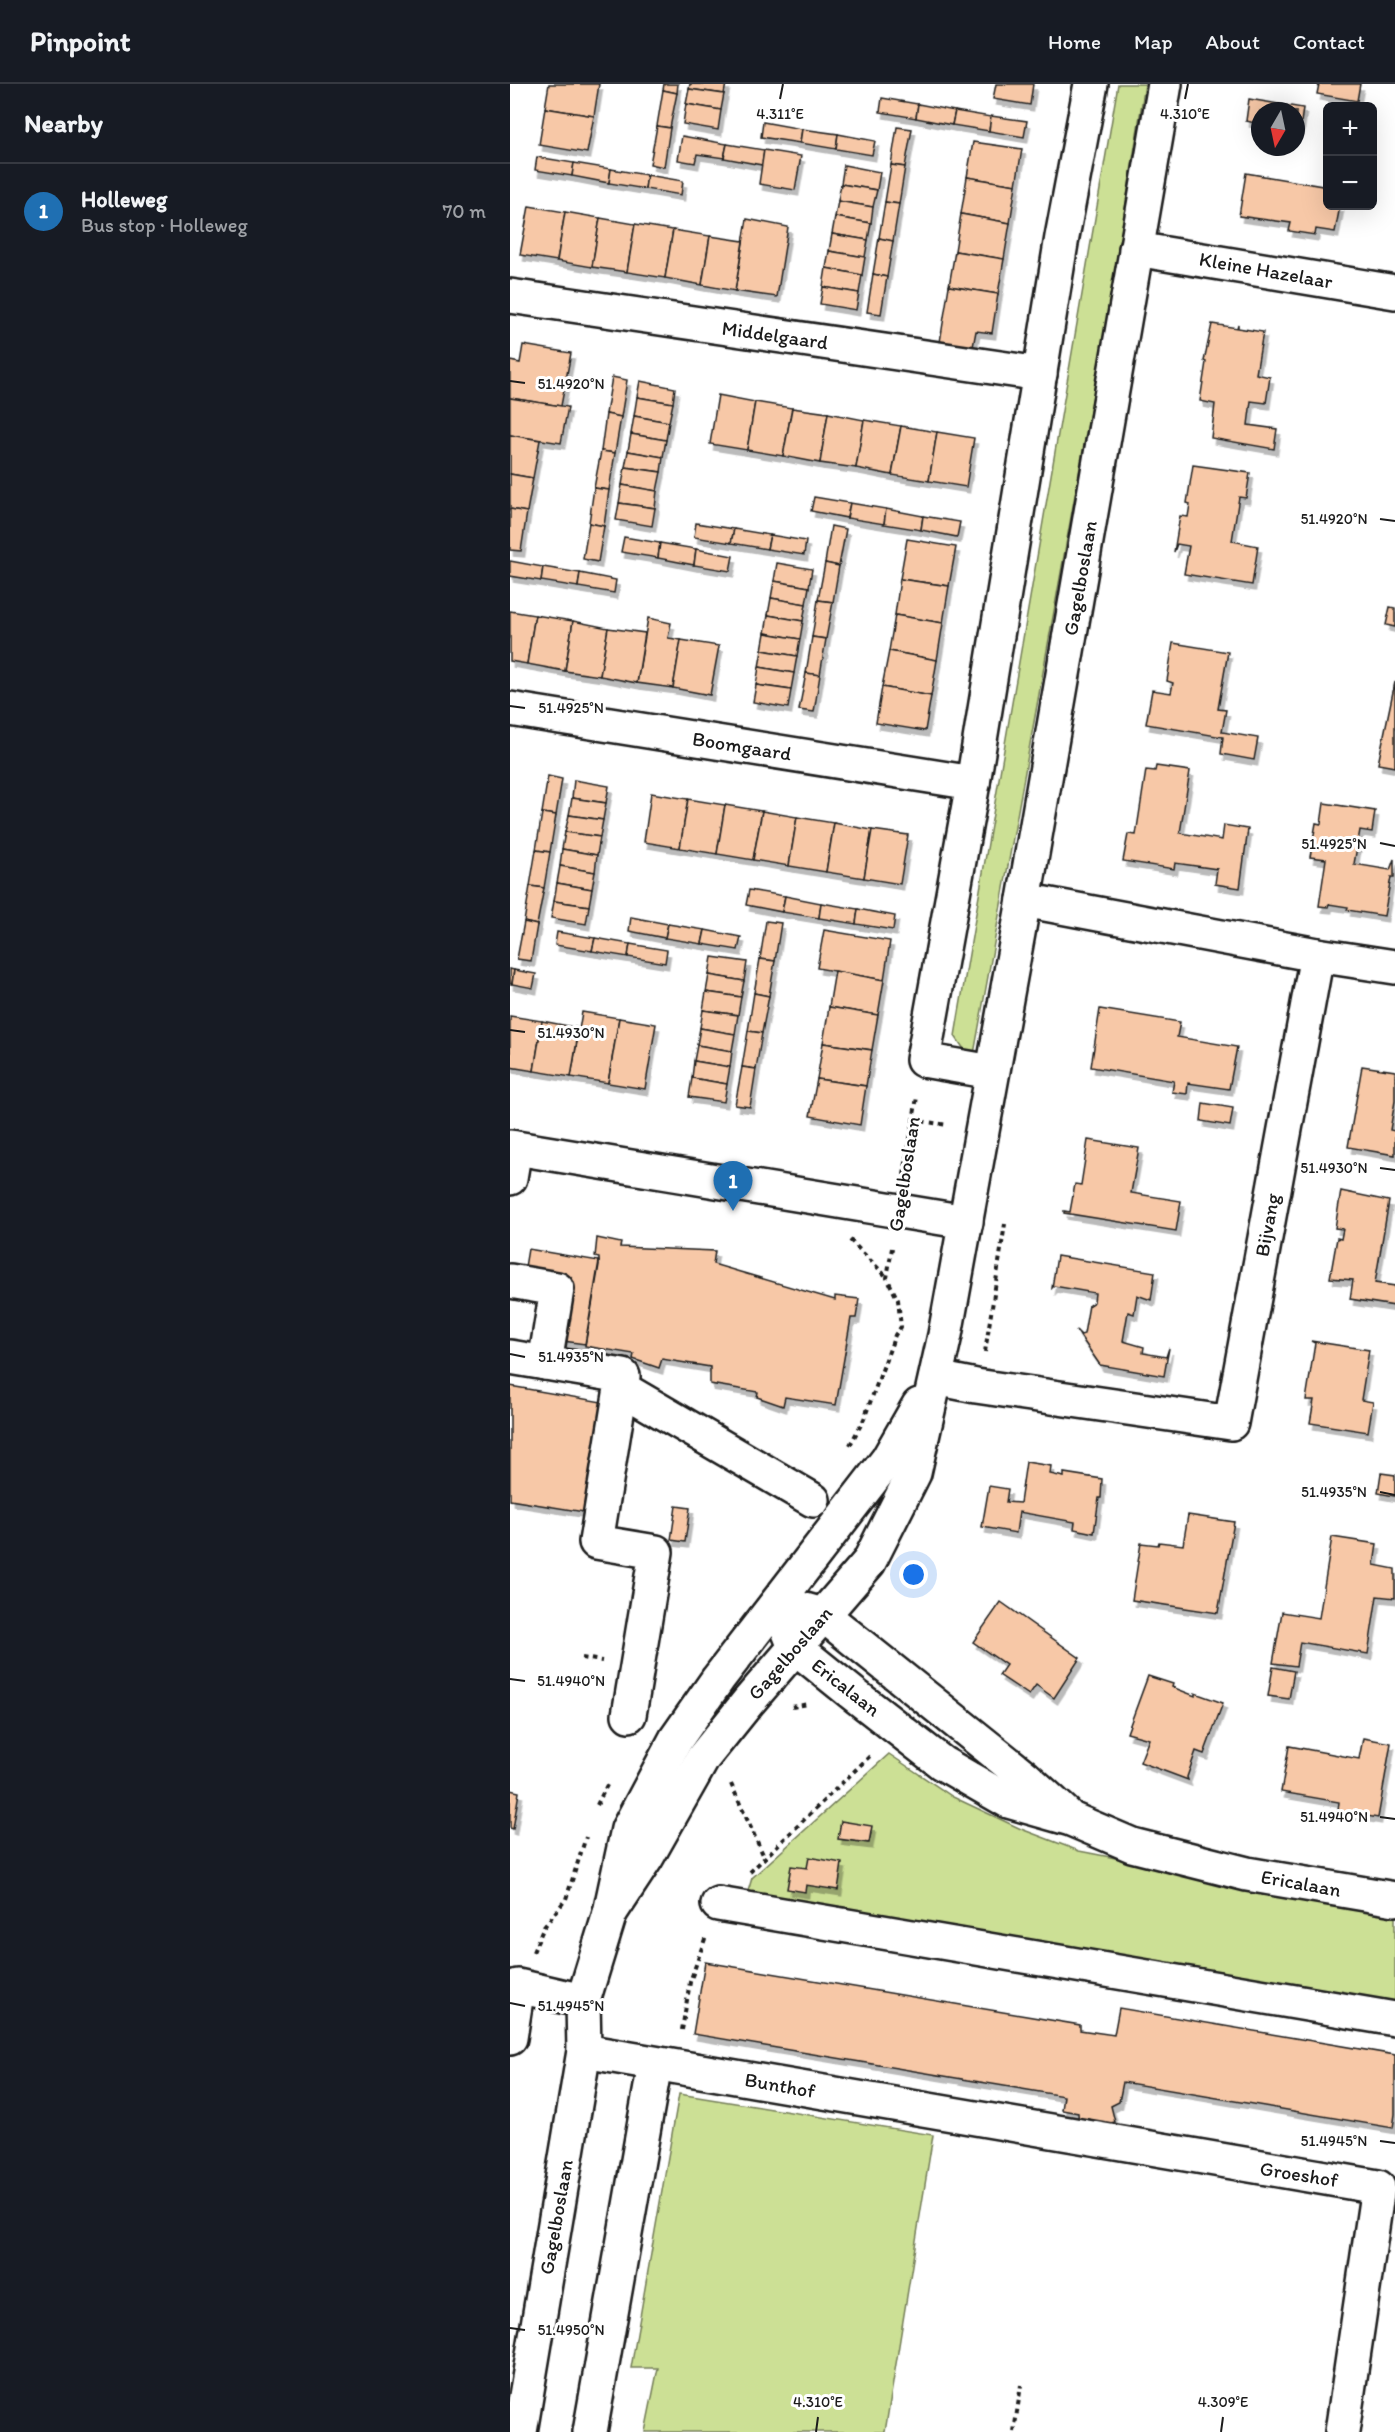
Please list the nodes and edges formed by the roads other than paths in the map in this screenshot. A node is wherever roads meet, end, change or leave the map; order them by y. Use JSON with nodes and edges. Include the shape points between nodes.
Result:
{"nodes":[{"id":1,"x":1091,"y":84,"type":"edge"},
{"id":2,"x":1165,"y":84,"type":"edge"},
{"id":3,"x":1136,"y":249,"type":"junction"},
{"id":4,"x":1395,"y":292,"type":"edge"},
{"id":5,"x":510,"y":296,"type":"edge"},
{"id":6,"x":1040,"y":374,"type":"junction"},
{"id":7,"x":510,"y":709,"type":"edge"},
{"id":8,"x":973,"y":783,"type":"junction"},
{"id":9,"x":1024,"y":900,"type":"junction"},
{"id":10,"x":1317,"y":955,"type":"junction"},
{"id":11,"x":1395,"y":967,"type":"edge"},
{"id":12,"x":992,"y":1072,"type":"junction"},
{"id":13,"x":512,"y":1158,"type":"edge"},
{"id":14,"x":966,"y":1222,"type":"junction"},
{"id":15,"x":510,"y":1281,"type":"edge"},
{"id":16,"x":510,"y":1357,"type":"edge"},
{"id":17,"x":545,"y":1363,"type":"junction"},
{"id":18,"x":936,"y":1378,"type":"junction"},
{"id":19,"x":621,"y":1388,"type":"junction"},
{"id":20,"x":813,"y":1500,"type":"dead end"},
{"id":21,"x":778,"y":1602,"type":"junction"},
{"id":22,"x":823,"y":1615,"type":"junction"},
{"id":23,"x":795,"y":1647,"type":"junction"},
{"id":24,"x":629,"y":1715,"type":"dead end"},
{"id":25,"x":1071,"y":1819,"type":"junction"},
{"id":26,"x":1395,"y":1899,"type":"edge"},
{"id":27,"x":718,"y":1904,"type":"road end"},
{"id":28,"x":610,"y":1913,"type":"junction"},
{"id":29,"x":514,"y":1986,"type":"edge"},
{"id":30,"x":583,"y":2001,"type":"junction"},
{"id":31,"x":1395,"y":2019,"type":"edge"},
{"id":32,"x":510,"y":2038,"type":"edge"},
{"id":33,"x":584,"y":2051,"type":"junction"},
{"id":34,"x":665,"y":2066,"type":"junction"},
{"id":35,"x":975,"y":2120,"type":"joint"},
{"id":36,"x":1387,"y":2180,"type":"edge"},
{"id":37,"x":520,"y":2432,"type":"edge"},
{"id":38,"x":590,"y":2432,"type":"edge"},
{"id":39,"x":1342,"y":2432,"type":"edge"}],
"edges":[{"from":1,"to":6,"type":"street"},
{"from":2,"to":3,"type":"street","name":"Gagelboslaan"},
{"from":3,"to":4,"type":"street","name":"Kleine Hazelaar"},
{"from":3,"to":9,"type":"street","name":"Gagelboslaan"},
{"from":5,"to":6,"type":"street","name":"Middelgaard"},
{"from":6,"to":8,"type":"street"},
{"from":7,"to":8,"type":"street","name":"Boomgaard"},
{"from":8,"to":12,"type":"street","via":[[923,1060]]},
{"from":9,"to":10,"type":"street"},
{"from":9,"to":12,"type":"street","name":"Gagelboslaan"},
{"from":10,"to":11,"type":"street"},
{"from":10,"to":18,"type":"street","name":"Bijvang","via":[[1231,1423]]},
{"from":12,"to":14,"type":"street","name":"Gagelboslaan"},
{"from":13,"to":14,"type":"street"},
{"from":14,"to":18,"type":"street","name":"Gagelboslaan"},
{"from":15,"to":17,"type":"street","via":[[557,1289]]},
{"from":16,"to":17,"type":"street"},
{"from":17,"to":19,"type":"street","via":[[623,1376]]},
{"from":18,"to":21,"type":"street","name":"Gagelboslaan","via":[[888,1459]]},
{"from":18,"to":22,"type":"street","name":"Gagelboslaan","via":[[914,1473],[869,1562]]},
{"from":19,"to":20,"type":"street"},
{"from":19,"to":24,"type":"street","via":[[596,1542],[656,1552]]},
{"from":21,"to":22,"type":"street","name":"Ericalaan"},
{"from":21,"to":23,"type":"street","name":"Ericalaan"},
{"from":21,"to":28,"type":"street","name":"Gagelboslaan","via":[[676,1739],[628,1829]]},
{"from":22,"to":23,"type":"street","name":"Gagelboslaan"},
{"from":22,"to":25,"type":"street","name":"Ericalaan"},
{"from":23,"to":25,"type":"street","name":"Ericalaan","via":[[942,1763],[1008,1801]]},
{"from":23,"to":28,"type":"street","name":"Gagelboslaan","via":[[703,1758]]},
{"from":25,"to":26,"type":"street","name":"Ericalaan","via":[[1132,1845],[1247,1874]]},
{"from":27,"to":31,"type":"street"},
{"from":28,"to":30,"type":"street","name":"Gagelboslaan"},
{"from":29,"to":30,"type":"street"},
{"from":29,"to":32,"type":"street"},
{"from":30,"to":33,"type":"street","name":"Gagelboslaan"},
{"from":33,"to":34,"type":"street","name":"Bunthof"},
{"from":33,"to":37,"type":"street","name":"Gagelboslaan"},
{"from":34,"to":35,"type":"street","name":"Bunthof"},
{"from":34,"to":38,"type":"street"},
{"from":35,"to":36,"type":"street","name":"Groeshof"},
{"from":36,"to":39,"type":"street","name":"Groeshof"}]}
